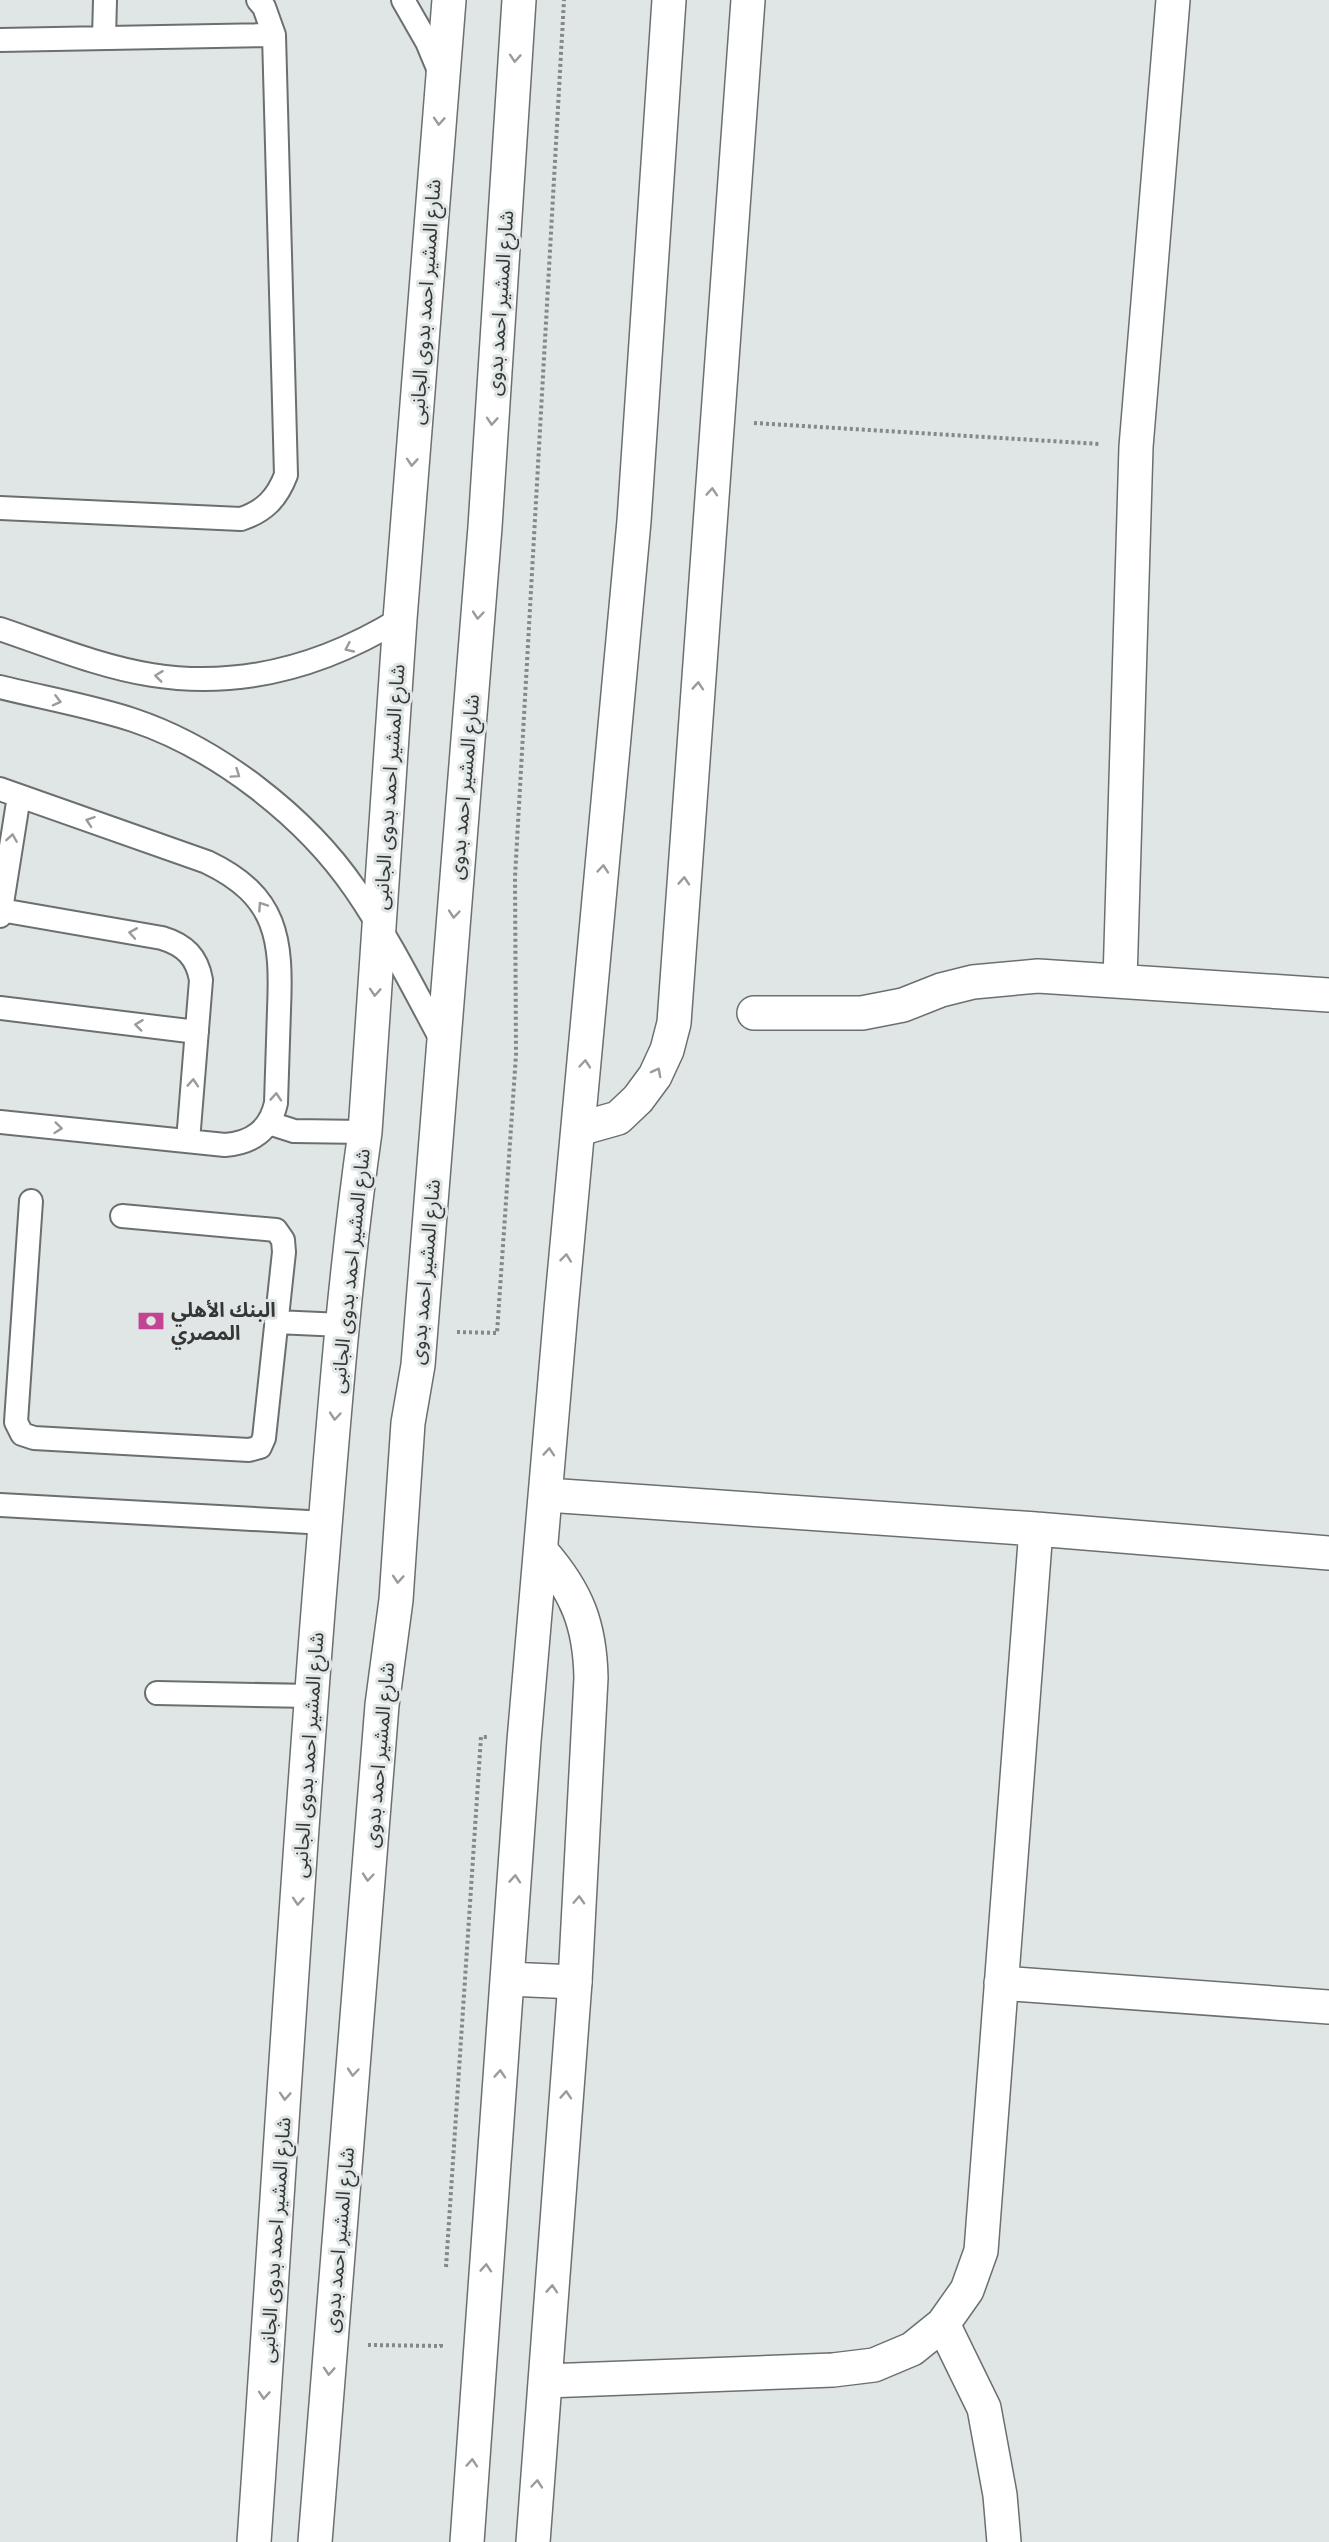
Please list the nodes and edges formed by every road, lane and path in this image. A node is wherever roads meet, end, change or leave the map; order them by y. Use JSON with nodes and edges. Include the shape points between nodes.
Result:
{"nodes":[{"id":1,"x":105,"y":0,"type":"edge"},
{"id":2,"x":258,"y":0,"type":"edge"},
{"id":3,"x":403,"y":0,"type":"edge"},
{"id":4,"x":449,"y":0,"type":"edge"},
{"id":5,"x":519,"y":0,"type":"edge"},
{"id":6,"x":564,"y":0,"type":"edge"},
{"id":7,"x":669,"y":0,"type":"edge"},
{"id":8,"x":748,"y":0,"type":"edge"},
{"id":9,"x":1173,"y":0,"type":"edge"},
{"id":10,"x":274,"y":35,"type":"junction"},
{"id":11,"x":104,"y":38,"type":"junction"},
{"id":12,"x":0,"y":40,"type":"edge"},
{"id":13,"x":442,"y":78,"type":"junction"},
{"id":14,"x":717,"y":420,"type":"junction"},
{"id":15,"x":1136,"y":447,"type":"junction"},
{"id":16,"x":0,"y":508,"type":"edge"},
{"id":17,"x":400,"y":619,"type":"junction"},
{"id":18,"x":0,"y":629,"type":"edge"},
{"id":19,"x":0,"y":687,"type":"edge"},
{"id":20,"x":9,"y":793,"type":"edge"},
{"id":21,"x":1,"y":913,"type":"edge"},
{"id":22,"x":379,"y":926,"type":"junction"},
{"id":23,"x":1120,"y":981,"type":"junction"},
{"id":24,"x":1329,"y":995,"type":"edge"},
{"id":25,"x":0,"y":1008,"type":"edge"},
{"id":26,"x":754,"y":1013,"type":"dead end"},
{"id":27,"x":197,"y":1032,"type":"junction"},
{"id":28,"x":443,"y":1043,"type":"junction"},
{"id":29,"x":0,"y":1122,"type":"edge"},
{"id":30,"x":269,"y":1123,"type":"junction"},
{"id":31,"x":579,"y":1129,"type":"junction"},
{"id":32,"x":365,"y":1132,"type":"junction"},
{"id":33,"x":188,"y":1142,"type":"junction"},
{"id":34,"x":31,"y":1201,"type":"dead end"},
{"id":35,"x":122,"y":1216,"type":"dead end"},
{"id":36,"x":276,"y":1322,"type":"junction"},
{"id":37,"x":342,"y":1325,"type":"junction"},
{"id":38,"x":420,"y":1332,"type":"junction"},
{"id":39,"x":547,"y":1495,"type":"junction"},
{"id":40,"x":0,"y":1505,"type":"edge"},
{"id":41,"x":326,"y":1523,"type":"junction"},
{"id":42,"x":1036,"y":1529,"type":"junction"},
{"id":43,"x":542,"y":1552,"type":"junction"},
{"id":44,"x":1329,"y":1553,"type":"edge"},
{"id":45,"x":157,"y":1693,"type":"dead end"},
{"id":46,"x":312,"y":1696,"type":"junction"},
{"id":47,"x":507,"y":1978,"type":"junction"},
{"id":48,"x":575,"y":1982,"type":"junction"},
{"id":49,"x":1001,"y":1983,"type":"junction"},
{"id":50,"x":1329,"y":2007,"type":"edge"},
{"id":51,"x":944,"y":2324,"type":"junction"},
{"id":52,"x":331,"y":2344,"type":"junction"},
{"id":53,"x":441,"y":2346,"type":"dead end"},
{"id":54,"x":546,"y":2381,"type":"junction"},
{"id":55,"x":254,"y":2542,"type":"edge"},
{"id":56,"x":315,"y":2542,"type":"edge"},
{"id":57,"x":467,"y":2542,"type":"edge"},
{"id":58,"x":533,"y":2542,"type":"edge"},
{"id":59,"x":1004,"y":2542,"type":"edge"}],
"edges":[{"from":1,"to":11,"type":"lane"},
{"from":2,"to":10,"type":"lane"},
{"from":3,"to":13,"type":"lane"},
{"from":4,"to":13,"type":"street","name":"شارع المشير احمد بدوى الجانبى"},
{"from":5,"to":28,"type":"street","name":"شارع المشير احمد بدوى","one_way":true,"via":[[485,527]]},
{"from":6,"to":38,"type":"path","via":[[515,877],[516,1055],[497,1333]]},
{"from":31,"to":7,"type":"street","one_way":true,"via":[[634,521]]},
{"from":8,"to":14,"type":"street"},
{"from":9,"to":15,"type":"street"},
{"from":10,"to":11,"type":"lane"},
{"from":10,"to":16,"type":"lane","via":[[286,475],[280,491],[270,504],[241,519]]},
{"from":11,"to":12,"type":"lane"},
{"from":13,"to":17,"type":"street","name":"شارع المشير احمد بدوى الجانبى","one_way":true},
{"from":14,"to":15,"type":"path"},
{"from":31,"to":14,"type":"street","one_way":true,"via":[[618,1118],[638,1099],[655,1076],[674,1023]]},
{"from":15,"to":23,"type":"street"},
{"from":17,"to":18,"type":"lane","one_way":true,"via":[[360,642],[300,666],[226,679],[153,675],[117,668]]},
{"from":17,"to":22,"type":"street","name":"شارع المشير احمد بدوى الجانبى"},
{"from":19,"to":22,"type":"lane","one_way":true,"via":[[133,720],[218,761],[292,817],[339,868]]},
{"from":21,"to":20,"type":"lane","one_way":true},
{"from":30,"to":20,"type":"lane","one_way":true,"via":[[276,1103],[281,964],[267,912],[252,891],[231,873],[207,862]]},
{"from":27,"to":21,"type":"lane","one_way":true,"via":[[199,968],[193,957],[174,942]]},
{"from":22,"to":28,"type":"lane"},
{"from":22,"to":32,"type":"street","name":"شارع المشير احمد بدوى الجانبى","one_way":true},
{"from":23,"to":24,"type":"street"},
{"from":23,"to":26,"type":"street","via":[[1005,977],[941,990],[903,1005],[862,1013]]},
{"from":27,"to":25,"type":"lane","one_way":true},
{"from":33,"to":27,"type":"lane","one_way":true},
{"from":28,"to":38,"type":"street","name":"شارع المشير احمد بدوى"},
{"from":29,"to":33,"type":"lane","one_way":true},
{"from":30,"to":32,"type":"lane","via":[[294,1131]]},
{"from":30,"to":33,"type":"lane","via":[[250,1140],[238,1144]]},
{"from":39,"to":31,"type":"street","one_way":true},
{"from":32,"to":37,"type":"street","name":"شارع المشير احمد بدوى الجانبى"},
{"from":34,"to":36,"type":"lane","via":[[16,1422],[22,1434],[34,1438],[249,1450],[260,1447]]},
{"from":35,"to":36,"type":"lane","via":[[276,1230],[283,1240],[284,1252]]},
{"from":36,"to":37,"type":"lane"},
{"from":37,"to":41,"type":"street","name":"شارع المشير احمد بدوى الجانبى","one_way":true},
{"from":38,"to":52,"type":"street","name":"شارع المشير احمد بدوى","one_way":true,"via":[[408,1423],[396,1600],[382,1705]]},
{"from":39,"to":42,"type":"street"},
{"from":39,"to":43,"type":"street"},
{"from":40,"to":41,"type":"lane"},
{"from":41,"to":46,"type":"street","name":"شارع المشير احمد بدوى الجانبى"},
{"from":42,"to":44,"type":"street"},
{"from":42,"to":49,"type":"street"},
{"from":47,"to":43,"type":"street","one_way":true},
{"from":48,"to":43,"type":"street","one_way":true,"via":[[590,1650],[575,1597]]},
{"from":45,"to":46,"type":"lane"},
{"from":46,"to":55,"type":"street","name":"شارع المشير احمد بدوى الجانبى","one_way":true},
{"from":47,"to":48,"type":"street"},
{"from":57,"to":47,"type":"street","one_way":true},
{"from":54,"to":48,"type":"street","one_way":true},
{"from":49,"to":50,"type":"street"},
{"from":49,"to":51,"type":"street","via":[[981,2251],[967,2290]]},
{"from":51,"to":54,"type":"street","via":[[912,2349],[874,2366]]},
{"from":51,"to":59,"type":"street","via":[[984,2408]]},
{"from":52,"to":53,"type":"path"},
{"from":52,"to":56,"type":"street","name":"شارع المشير احمد بدوى","one_way":true},
{"from":58,"to":54,"type":"street","one_way":true}]}
